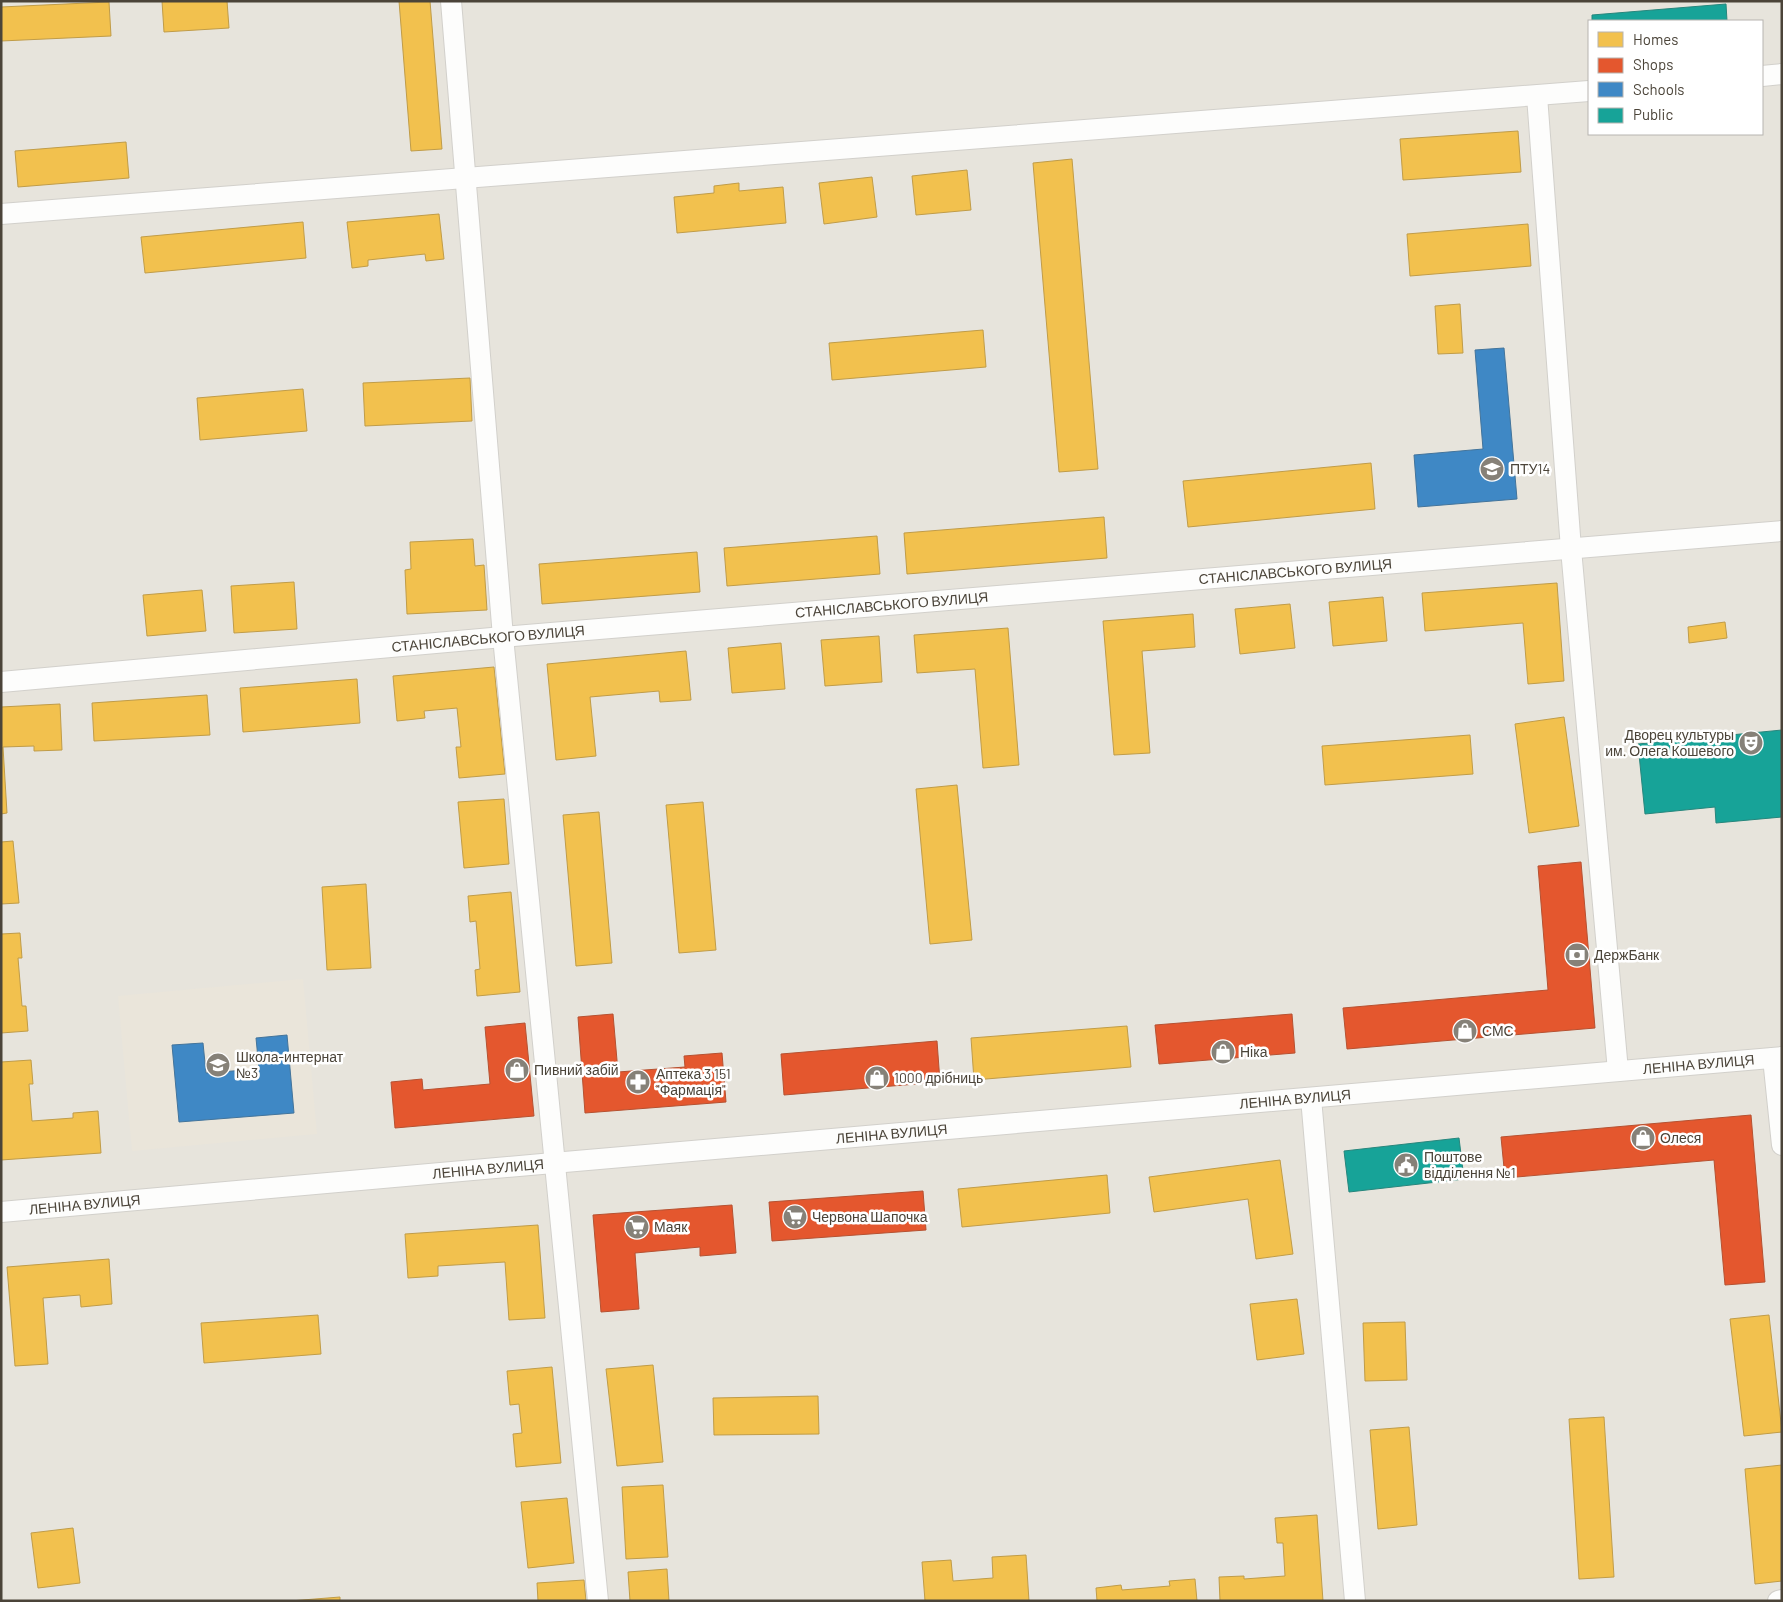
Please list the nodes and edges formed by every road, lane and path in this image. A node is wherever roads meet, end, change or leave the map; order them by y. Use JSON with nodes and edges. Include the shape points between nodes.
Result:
{"nodes":[{"id":1,"x":451,"y":1,"type":"edge"},
{"id":2,"x":1782,"y":74,"type":"edge"},
{"id":3,"x":1763,"y":76,"type":"edge"},
{"id":4,"x":1588,"y":91,"type":"edge"},
{"id":5,"x":1537,"y":96,"type":"junction"},
{"id":6,"x":466,"y":178,"type":"junction"},
{"id":7,"x":1,"y":214,"type":"edge"},
{"id":8,"x":1782,"y":531,"type":"edge"},
{"id":9,"x":1571,"y":549,"type":"junction"},
{"id":10,"x":503,"y":637,"type":"junction"},
{"id":11,"x":1,"y":682,"type":"edge"},
{"id":12,"x":1778,"y":1058,"type":"edge"},
{"id":13,"x":1618,"y":1071,"type":"junction"},
{"id":14,"x":1312,"y":1098,"type":"junction"},
{"id":15,"x":1782,"y":1145,"type":"edge"},
{"id":16,"x":553,"y":1163,"type":"junction"},
{"id":17,"x":1,"y":1212,"type":"edge"},
{"id":18,"x":598,"y":1601,"type":"edge"},
{"id":19,"x":1355,"y":1601,"type":"edge"}],
"edges":[{"from":1,"to":6,"type":"street"},
{"from":2,"to":3,"type":"street"},
{"from":4,"to":5,"type":"street"},
{"from":5,"to":6,"type":"street"},
{"from":5,"to":9,"type":"street"},
{"from":6,"to":7,"type":"street"},
{"from":6,"to":10,"type":"street"},
{"from":8,"to":9,"type":"street","name":"СТАНІСЛАВСЬКОГО ВУЛИЦЯ"},
{"from":9,"to":10,"type":"street","name":"СТАНІСЛАВСЬКОГО ВУЛИЦЯ"},
{"from":9,"to":13,"type":"street"},
{"from":10,"to":11,"type":"street","name":"СТАНІСЛАВСЬКОГО ВУЛИЦЯ"},
{"from":10,"to":16,"type":"street"},
{"from":12,"to":13,"type":"street","name":"ЛЕНІНА ВУЛИЦЯ"},
{"from":12,"to":15,"type":"street"},
{"from":13,"to":14,"type":"street","name":"ЛЕНІНА ВУЛИЦЯ"},
{"from":14,"to":16,"type":"street","name":"ЛЕНІНА ВУЛИЦЯ"},
{"from":14,"to":19,"type":"street"},
{"from":16,"to":17,"type":"street","name":"ЛЕНІНА ВУЛИЦЯ"},
{"from":16,"to":18,"type":"street"}]}
